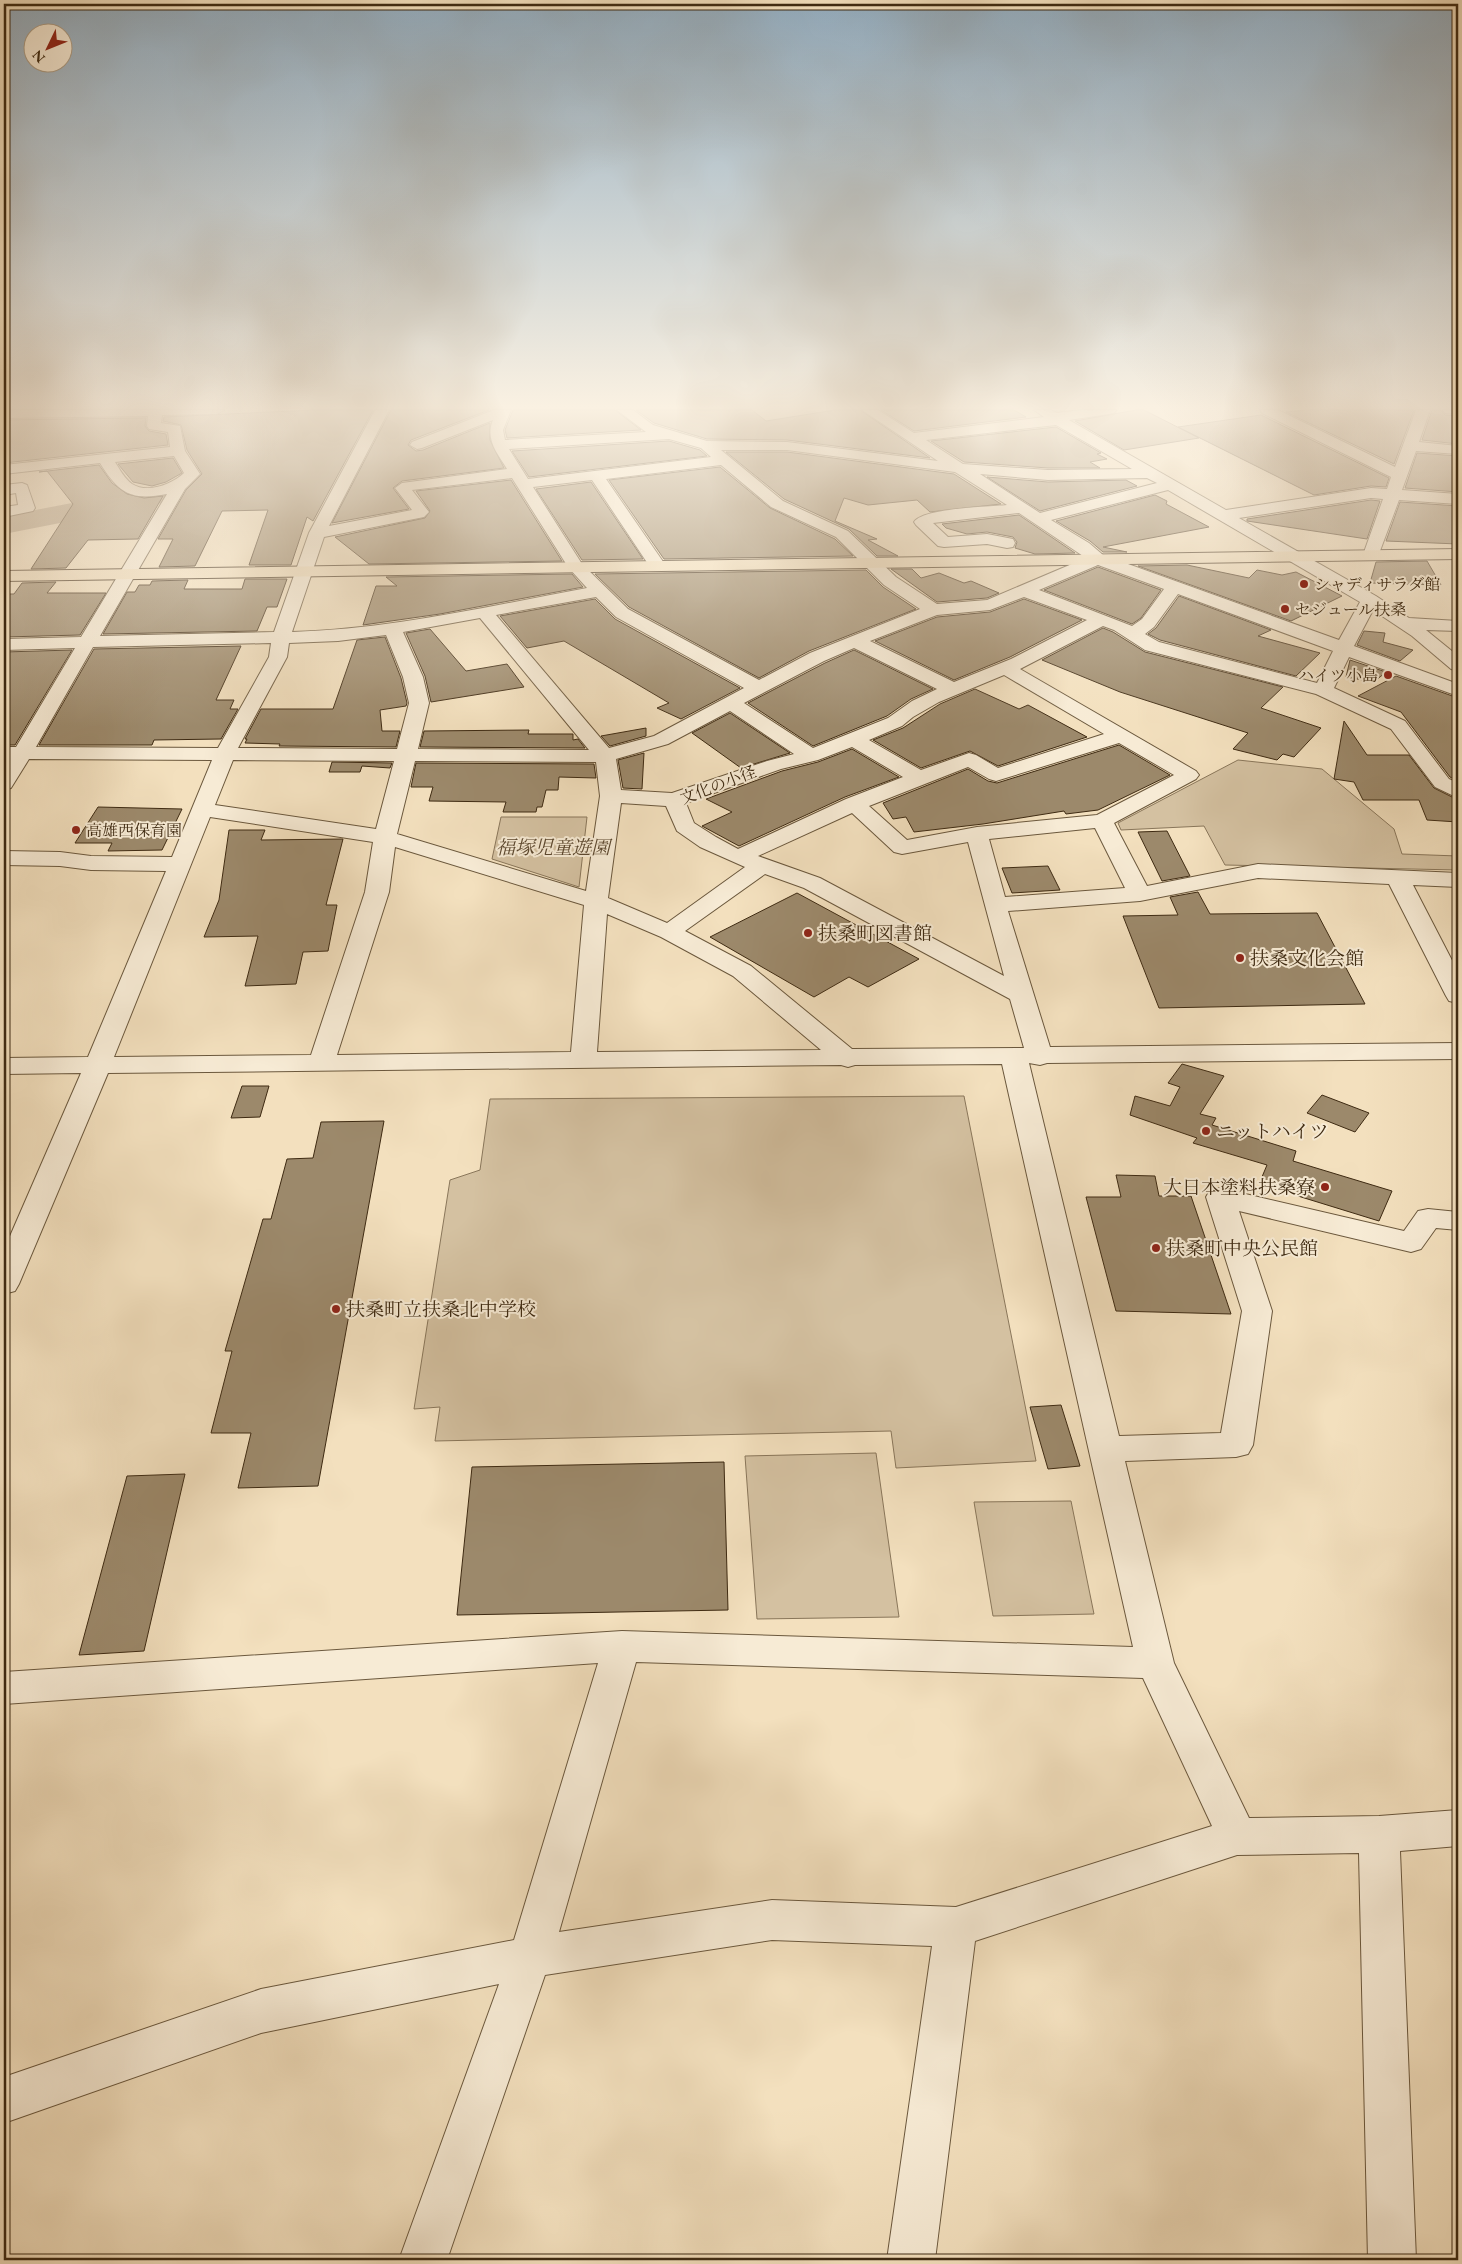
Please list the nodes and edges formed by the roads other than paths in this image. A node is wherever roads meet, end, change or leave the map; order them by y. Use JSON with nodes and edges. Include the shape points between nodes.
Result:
{"nodes":[{"id":1,"x":161,"y":516,"type":"edge"},
{"id":2,"x":325,"y":516,"type":"edge"},
{"id":3,"x":409,"y":516,"type":"edge"},
{"id":4,"x":543,"y":516,"type":"edge"},
{"id":5,"x":624,"y":516,"type":"edge"},
{"id":6,"x":802,"y":516,"type":"edge"},
{"id":7,"x":953,"y":516,"type":"edge"},
{"id":8,"x":1028,"y":516,"type":"edge"},
{"id":9,"x":1071,"y":516,"type":"edge"},
{"id":10,"x":1226,"y":516,"type":"edge"},
{"id":11,"x":1386,"y":516,"type":"edge"},
{"id":12,"x":1035,"y":527,"type":"junction"},
{"id":13,"x":316,"y":533,"type":"junction"},
{"id":14,"x":1007,"y":543,"type":"junction"},
{"id":15,"x":1458,"y":554,"type":"edge"},
{"id":16,"x":1292,"y":556,"type":"junction"},
{"id":17,"x":1372,"y":556,"type":"junction"},
{"id":18,"x":1097,"y":559,"type":"junction"},
{"id":19,"x":969,"y":561,"type":"junction"},
{"id":20,"x":872,"y":562,"type":"junction"},
{"id":21,"x":658,"y":566,"type":"junction"},
{"id":22,"x":576,"y":567,"type":"junction"},
{"id":23,"x":305,"y":571,"type":"junction"},
{"id":24,"x":127,"y":574,"type":"junction"},
{"id":25,"x":4,"y":576,"type":"edge"},
{"id":26,"x":1175,"y":587,"type":"junction"},
{"id":27,"x":600,"y":591,"type":"junction"},
{"id":28,"x":1025,"y":591,"type":"junction"},
{"id":29,"x":1370,"y":600,"type":"junction"},
{"id":30,"x":934,"y":610,"type":"junction"},
{"id":31,"x":486,"y":613,"type":"junction"},
{"id":32,"x":1102,"y":619,"type":"junction"},
{"id":33,"x":1405,"y":623,"type":"junction"},
{"id":34,"x":1458,"y":626,"type":"edge"},
{"id":35,"x":392,"y":629,"type":"junction"},
{"id":36,"x":1132,"y":634,"type":"junction"},
{"id":37,"x":281,"y":637,"type":"junction"},
{"id":38,"x":855,"y":641,"type":"junction"},
{"id":39,"x":87,"y":642,"type":"junction"},
{"id":40,"x":4,"y":644,"type":"edge"},
{"id":41,"x":1343,"y":649,"type":"junction"},
{"id":42,"x":1458,"y":665,"type":"edge"},
{"id":43,"x":1005,"y":668,"type":"junction"},
{"id":44,"x":760,"y":689,"type":"junction"},
{"id":45,"x":953,"y":689,"type":"junction"},
{"id":46,"x":1323,"y":690,"type":"junction"},
{"id":47,"x":1458,"y":690,"type":"edge"},
{"id":48,"x":732,"y":704,"type":"junction"},
{"id":49,"x":1122,"y":735,"type":"junction"},
{"id":50,"x":853,"y":739,"type":"junction"},
{"id":51,"x":13,"y":753,"type":"edge"},
{"id":52,"x":225,"y":754,"type":"junction"},
{"id":53,"x":406,"y":756,"type":"junction"},
{"id":54,"x":605,"y":756,"type":"junction"},
{"id":55,"x":811,"y":756,"type":"junction"},
{"id":56,"x":919,"y":778,"type":"junction"},
{"id":57,"x":4,"y":784,"type":"edge"},
{"id":58,"x":1458,"y":792,"type":"edge"},
{"id":59,"x":611,"y":796,"type":"junction"},
{"id":60,"x":674,"y":800,"type":"junction"},
{"id":61,"x":854,"y":804,"type":"junction"},
{"id":62,"x":202,"y":809,"type":"junction"},
{"id":63,"x":1102,"y":821,"type":"junction"},
{"id":64,"x":977,"y":834,"type":"junction"},
{"id":65,"x":385,"y":837,"type":"junction"},
{"id":66,"x":738,"y":857,"type":"junction"},
{"id":67,"x":4,"y":858,"type":"edge"},
{"id":68,"x":180,"y":864,"type":"junction"},
{"id":69,"x":761,"y":866,"type":"junction"},
{"id":70,"x":1398,"y":878,"type":"junction"},
{"id":71,"x":1458,"y":880,"type":"edge"},
{"id":72,"x":1140,"y":894,"type":"junction"},
{"id":73,"x":596,"y":901,"type":"junction"},
{"id":74,"x":995,"y":905,"type":"junction"},
{"id":75,"x":669,"y":932,"type":"junction"},
{"id":76,"x":1021,"y":995,"type":"junction"},
{"id":77,"x":1458,"y":996,"type":"edge"},
{"id":78,"x":1458,"y":1051,"type":"edge"},
{"id":79,"x":1027,"y":1057,"type":"junction"},
{"id":80,"x":848,"y":1059,"type":"junction"},
{"id":81,"x":583,"y":1061,"type":"junction"},
{"id":82,"x":321,"y":1063,"type":"junction"},
{"id":83,"x":98,"y":1065,"type":"junction"},
{"id":84,"x":4,"y":1066,"type":"edge"},
{"id":85,"x":1458,"y":1221,"type":"edge"},
{"id":86,"x":4,"y":1284,"type":"edge"},
{"id":87,"x":1107,"y":1449,"type":"junction"},
{"id":88,"x":622,"y":1646,"type":"junction"},
{"id":89,"x":1155,"y":1663,"type":"junction"},
{"id":90,"x":4,"y":1688,"type":"edge"},
{"id":91,"x":1458,"y":1828,"type":"edge"},
{"id":92,"x":1379,"y":1834,"type":"junction"},
{"id":93,"x":1237,"y":1837,"type":"junction"},
{"id":94,"x":956,"y":1927,"type":"junction"},
{"id":95,"x":530,"y":1956,"type":"junction"},
{"id":96,"x":4,"y":2101,"type":"edge"},
{"id":97,"x":424,"y":2260,"type":"edge"},
{"id":98,"x":911,"y":2260,"type":"edge"},
{"id":99,"x":1392,"y":2260,"type":"edge"}],
"edges":[{"from":1,"to":24,"type":"street"},
{"from":2,"to":13,"type":"street"},
{"from":3,"to":13,"type":"street"},
{"from":4,"to":22,"type":"street"},
{"from":5,"to":21,"type":"street"},
{"from":6,"to":20,"type":"street","via":[[842,534]]},
{"from":7,"to":14,"type":"street","via":[[922,522],[944,542],[987,539]]},
{"from":8,"to":12,"type":"street"},
{"from":9,"to":12,"type":"street"},
{"from":10,"to":16,"type":"street"},
{"from":11,"to":17,"type":"street"},
{"from":12,"to":14,"type":"street"},
{"from":12,"to":18,"type":"street"},
{"from":13,"to":23,"type":"street"},
{"from":14,"to":19,"type":"street"},
{"from":15,"to":17,"type":"main road"},
{"from":16,"to":17,"type":"main road"},
{"from":16,"to":18,"type":"main road"},
{"from":16,"to":29,"type":"street"},
{"from":18,"to":19,"type":"main road"},
{"from":18,"to":26,"type":"street"},
{"from":18,"to":28,"type":"street"},
{"from":19,"to":20,"type":"main road"},
{"from":20,"to":21,"type":"main road"},
{"from":20,"to":30,"type":"street","via":[[890,581]]},
{"from":21,"to":22,"type":"main road"},
{"from":22,"to":23,"type":"main road"},
{"from":22,"to":27,"type":"street"},
{"from":23,"to":24,"type":"main road"},
{"from":23,"to":37,"type":"street"},
{"from":24,"to":25,"type":"main road"},
{"from":24,"to":39,"type":"street"},
{"from":26,"to":36,"type":"street","via":[[1148,623]]},
{"from":26,"to":41,"type":"street"},
{"from":27,"to":31,"type":"street"},
{"from":27,"to":44,"type":"street","via":[[622,613]]},
{"from":28,"to":30,"type":"street","via":[[990,605]]},
{"from":28,"to":32,"type":"street"},
{"from":29,"to":33,"type":"street"},
{"from":29,"to":41,"type":"street"},
{"from":30,"to":38,"type":"street"},
{"from":31,"to":35,"type":"street"},
{"from":31,"to":54,"type":"street"},
{"from":32,"to":36,"type":"street"},
{"from":32,"to":43,"type":"street","name":"文化の小径"},
{"from":33,"to":34,"type":"street"},
{"from":33,"to":42,"type":"street"},
{"from":35,"to":37,"type":"street","via":[[338,636]]},
{"from":35,"to":53,"type":"street","via":[[413,677],[420,703]]},
{"from":36,"to":46,"type":"street","via":[[1152,646]]},
{"from":37,"to":39,"type":"street"},
{"from":37,"to":52,"type":"street","via":[[278,657]]},
{"from":38,"to":44,"type":"street"},
{"from":38,"to":45,"type":"street"},
{"from":39,"to":40,"type":"street"},
{"from":39,"to":51,"type":"street"},
{"from":41,"to":46,"type":"street"},
{"from":41,"to":47,"type":"street"},
{"from":43,"to":45,"type":"street","name":"文化の小径"},
{"from":43,"to":49,"type":"street"},
{"from":44,"to":48,"type":"street"},
{"from":45,"to":50,"type":"street","name":"文化の小径","via":[[905,712],[895,722]]},
{"from":46,"to":58,"type":"street","via":[[1398,725],[1442,783]]},
{"from":48,"to":54,"type":"street","via":[[661,740]]},
{"from":48,"to":55,"type":"street"},
{"from":49,"to":56,"type":"street","via":[[996,775],[969,759]]},
{"from":49,"to":63,"type":"street","via":[[1189,775]]},
{"from":50,"to":55,"type":"street","name":"文化の小径"},
{"from":50,"to":56,"type":"street"},
{"from":51,"to":52,"type":"street"},
{"from":51,"to":57,"type":"street"},
{"from":52,"to":53,"type":"street"},
{"from":52,"to":62,"type":"street"},
{"from":53,"to":54,"type":"street"},
{"from":53,"to":65,"type":"street"},
{"from":54,"to":59,"type":"street"},
{"from":55,"to":60,"type":"street","name":"文化の小径","via":[[774,765]]},
{"from":56,"to":61,"type":"street"},
{"from":59,"to":60,"type":"street"},
{"from":59,"to":73,"type":"street"},
{"from":60,"to":66,"type":"street","name":"文化の小径","via":[[685,826]]},
{"from":61,"to":64,"type":"street","via":[[902,848]]},
{"from":61,"to":66,"type":"street"},
{"from":62,"to":65,"type":"street"},
{"from":62,"to":68,"type":"street"},
{"from":63,"to":64,"type":"street"},
{"from":63,"to":72,"type":"street"},
{"from":64,"to":74,"type":"street"},
{"from":65,"to":73,"type":"street"},
{"from":65,"to":82,"type":"street","via":[[377,892]]},
{"from":66,"to":69,"type":"street","name":"文化の小径"},
{"from":67,"to":68,"type":"street"},
{"from":68,"to":83,"type":"street"},
{"from":69,"to":75,"type":"street"},
{"from":69,"to":76,"type":"street","name":"文化の小径","via":[[812,883]]},
{"from":70,"to":71,"type":"street"},
{"from":70,"to":72,"type":"street","via":[[1258,871]]},
{"from":70,"to":77,"type":"street"},
{"from":72,"to":74,"type":"street"},
{"from":73,"to":75,"type":"street"},
{"from":73,"to":81,"type":"street"},
{"from":74,"to":76,"type":"street"},
{"from":75,"to":80,"type":"street","via":[[742,971]]},
{"from":76,"to":79,"type":"street"},
{"from":78,"to":79,"type":"street"},
{"from":79,"to":80,"type":"street"},
{"from":79,"to":87,"type":"street"},
{"from":80,"to":81,"type":"street"},
{"from":81,"to":82,"type":"street"},
{"from":82,"to":83,"type":"street"},
{"from":83,"to":84,"type":"street"},
{"from":83,"to":86,"type":"street"},
{"from":85,"to":87,"type":"street","via":[[1428,1218],[1411,1242],[1220,1197],[1257,1311],[1236,1445]]},
{"from":87,"to":89,"type":"street"},
{"from":88,"to":89,"type":"street"},
{"from":88,"to":90,"type":"street"},
{"from":88,"to":95,"type":"street"},
{"from":89,"to":93,"type":"street"},
{"from":91,"to":92,"type":"street"},
{"from":92,"to":93,"type":"street"},
{"from":92,"to":99,"type":"street"},
{"from":93,"to":94,"type":"street"},
{"from":94,"to":95,"type":"street","via":[[772,1920]]},
{"from":94,"to":98,"type":"street"},
{"from":95,"to":96,"type":"street","via":[[261,2011]]},
{"from":95,"to":97,"type":"street"}]}
